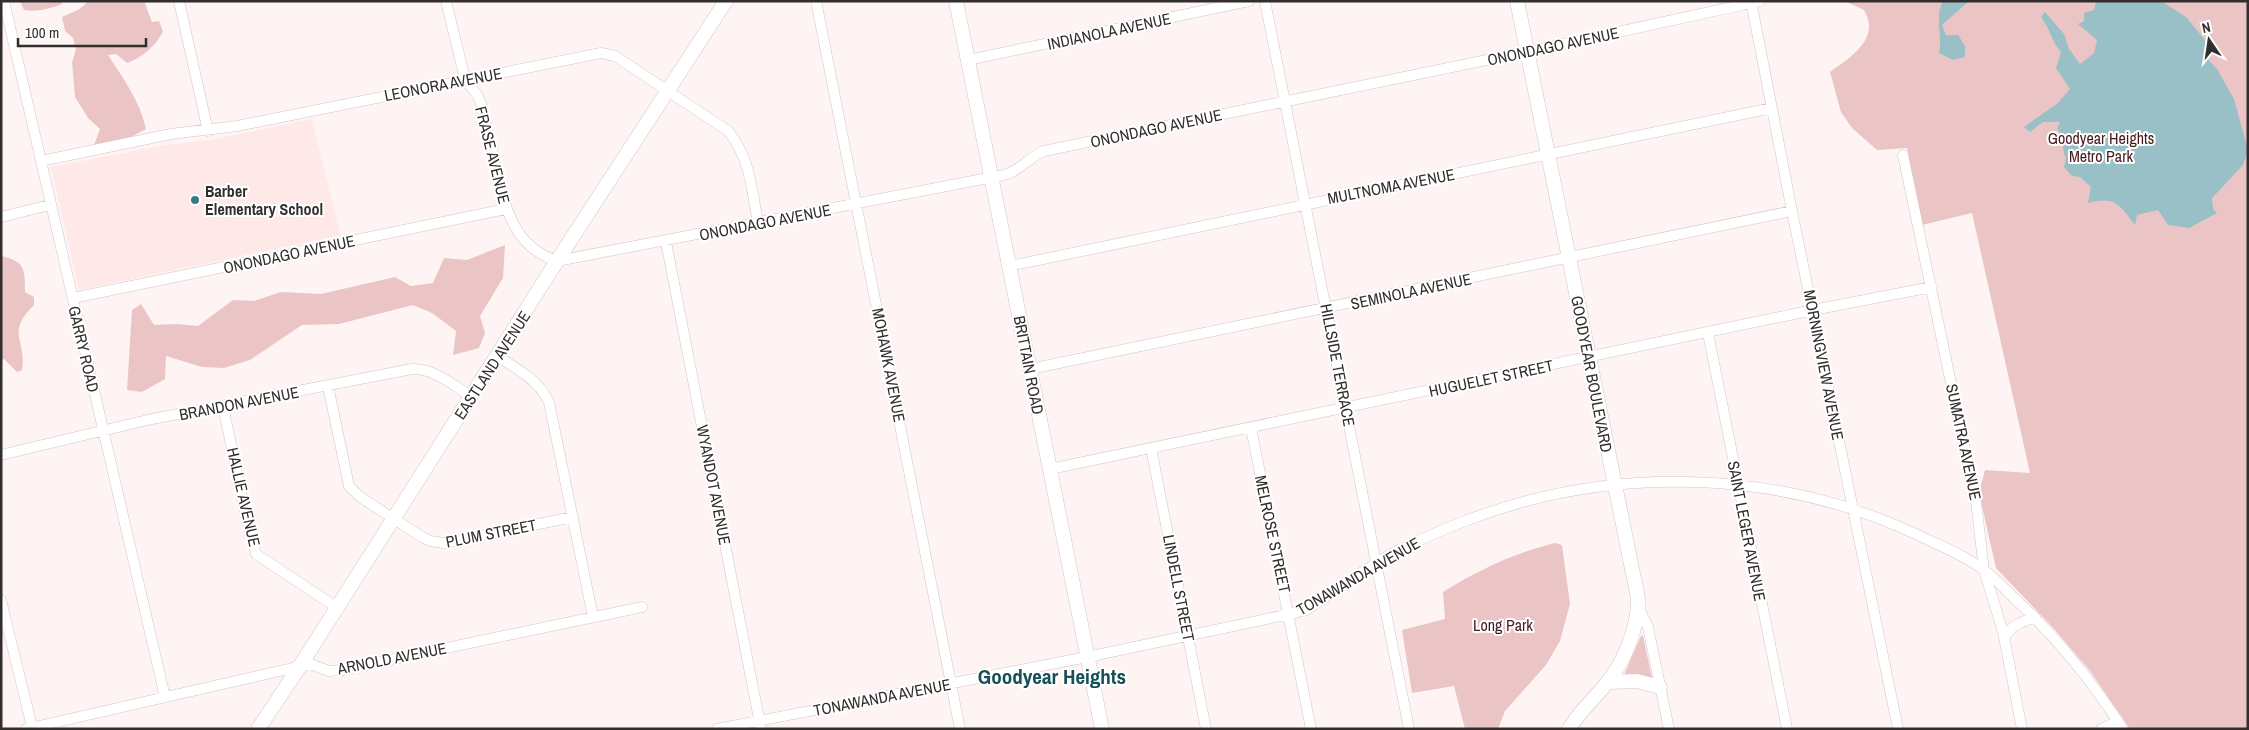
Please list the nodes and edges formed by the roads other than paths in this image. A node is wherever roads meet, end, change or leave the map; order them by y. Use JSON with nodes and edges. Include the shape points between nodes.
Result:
{"nodes":[{"id":1,"x":4,"y":1,"type":"edge"},
{"id":2,"x":179,"y":1,"type":"edge"},
{"id":3,"x":446,"y":1,"type":"edge"},
{"id":4,"x":726,"y":1,"type":"edge"},
{"id":5,"x":816,"y":1,"type":"edge"},
{"id":6,"x":956,"y":1,"type":"edge"},
{"id":7,"x":1250,"y":1,"type":"edge"},
{"id":8,"x":1265,"y":1,"type":"edge"},
{"id":9,"x":1517,"y":1,"type":"edge"},
{"id":10,"x":1754,"y":2,"type":"edge"},
{"id":11,"x":1526,"y":52,"type":"junction"},
{"id":12,"x":968,"y":60,"type":"junction"},
{"id":13,"x":465,"y":80,"type":"junction"},
{"id":14,"x":667,"y":91,"type":"junction"},
{"id":15,"x":1285,"y":101,"type":"junction"},
{"id":16,"x":1772,"y":108,"type":"junction"},
{"id":17,"x":208,"y":130,"type":"junction"},
{"id":18,"x":1548,"y":154,"type":"junction"},
{"id":19,"x":1903,"y":155,"type":"dead end"},
{"id":20,"x":41,"y":161,"type":"junction"},
{"id":21,"x":992,"y":177,"type":"junction"},
{"id":22,"x":857,"y":204,"type":"junction"},
{"id":23,"x":1305,"y":204,"type":"junction"},
{"id":24,"x":50,"y":205,"type":"junction"},
{"id":25,"x":506,"y":210,"type":"junction"},
{"id":26,"x":1792,"y":211,"type":"junction"},
{"id":27,"x":1,"y":217,"type":"edge"},
{"id":28,"x":758,"y":223,"type":"junction"},
{"id":29,"x":666,"y":242,"type":"junction"},
{"id":30,"x":1569,"y":258,"type":"junction"},
{"id":31,"x":557,"y":261,"type":"junction"},
{"id":32,"x":1010,"y":266,"type":"junction"},
{"id":33,"x":1932,"y":287,"type":"junction"},
{"id":34,"x":73,"y":298,"type":"junction"},
{"id":35,"x":1326,"y":308,"type":"junction"},
{"id":36,"x":1813,"y":310,"type":"junction"},
{"id":37,"x":1708,"y":332,"type":"junction"},
{"id":38,"x":498,"y":357,"type":"junction"},
{"id":39,"x":1588,"y":357,"type":"junction"},
{"id":40,"x":1030,"y":369,"type":"junction"},
{"id":41,"x":328,"y":386,"type":"junction"},
{"id":42,"x":472,"y":396,"type":"junction"},
{"id":43,"x":224,"y":406,"type":"junction"},
{"id":44,"x":1346,"y":408,"type":"junction"},
{"id":45,"x":1251,"y":428,"type":"junction"},
{"id":46,"x":103,"y":432,"type":"junction"},
{"id":47,"x":1151,"y":448,"type":"junction"},
{"id":48,"x":1,"y":455,"type":"edge"},
{"id":49,"x":1050,"y":469,"type":"junction"},
{"id":50,"x":1615,"y":484,"type":"junction"},
{"id":51,"x":1738,"y":484,"type":"junction"},
{"id":52,"x":1852,"y":508,"type":"junction"},
{"id":53,"x":573,"y":517,"type":"junction"},
{"id":54,"x":393,"y":520,"type":"junction"},
{"id":55,"x":1378,"y":563,"type":"junction"},
{"id":56,"x":1984,"y":570,"type":"junction"},
{"id":57,"x":1,"y":600,"type":"edge"},
{"id":58,"x":1638,"y":606,"type":"junction"},
{"id":59,"x":336,"y":607,"type":"junction"},
{"id":60,"x":642,"y":607,"type":"dead end"},
{"id":61,"x":1290,"y":614,"type":"junction"},
{"id":62,"x":593,"y":617,"type":"junction"},
{"id":63,"x":2035,"y":617,"type":"junction"},
{"id":64,"x":1188,"y":636,"type":"junction"},
{"id":65,"x":2004,"y":638,"type":"junction"},
{"id":66,"x":1087,"y":657,"type":"junction"},
{"id":67,"x":300,"y":666,"type":"junction"},
{"id":68,"x":1609,"y":682,"type":"junction"},
{"id":69,"x":951,"y":683,"type":"junction"},
{"id":70,"x":1660,"y":687,"type":"junction"},
{"id":71,"x":165,"y":697,"type":"junction"},
{"id":72,"x":760,"y":725,"type":"edge"},
{"id":73,"x":2120,"y":725,"type":"edge"},
{"id":74,"x":29,"y":728,"type":"edge"},
{"id":75,"x":258,"y":729,"type":"edge"},
{"id":76,"x":717,"y":729,"type":"edge"},
{"id":77,"x":960,"y":729,"type":"edge"},
{"id":78,"x":1102,"y":729,"type":"edge"},
{"id":79,"x":1206,"y":729,"type":"edge"},
{"id":80,"x":1311,"y":729,"type":"edge"},
{"id":81,"x":1409,"y":729,"type":"edge"},
{"id":82,"x":1569,"y":729,"type":"edge"},
{"id":83,"x":1668,"y":729,"type":"edge"},
{"id":84,"x":1787,"y":729,"type":"edge"},
{"id":85,"x":1898,"y":729,"type":"edge"},
{"id":86,"x":2022,"y":729,"type":"edge"},
{"id":87,"x":2101,"y":729,"type":"edge"}],
"edges":[{"from":1,"to":20,"type":"street","name":"GARRY ROAD"},
{"from":2,"to":17,"type":"street"},
{"from":3,"to":13,"type":"street","name":"FRASE AVENUE"},
{"from":4,"to":14,"type":"street","name":"EASTLAND AVENUE"},
{"from":5,"to":22,"type":"street","name":"MOHAWK AVENUE"},
{"from":6,"to":12,"type":"street","name":"BRITTAIN ROAD"},
{"from":7,"to":12,"type":"street","name":"INDIANOLA AVENUE"},
{"from":8,"to":15,"type":"street","name":"HILLSIDE TERRACE"},
{"from":9,"to":11,"type":"street","name":"GOODYEAR BOULEVARD"},
{"from":10,"to":11,"type":"street","name":"ONONDAGO AVENUE"},
{"from":10,"to":16,"type":"street","name":"MORNINGVIEW AVENUE"},
{"from":11,"to":15,"type":"street","name":"ONONDAGO AVENUE"},
{"from":11,"to":18,"type":"street","name":"GOODYEAR BOULEVARD"},
{"from":12,"to":21,"type":"street","name":"BRITTAIN ROAD"},
{"from":13,"to":14,"type":"street","name":"LEONORA AVENUE","via":[[602,53],[615,56]]},
{"from":13,"to":17,"type":"street","name":"LEONORA AVENUE"},
{"from":13,"to":25,"type":"street","name":"FRASE AVENUE","via":[[481,104]]},
{"from":14,"to":28,"type":"street","name":"LEONORA AVENUE","via":[[715,121],[733,137],[746,162]]},
{"from":14,"to":31,"type":"street","name":"EASTLAND AVENUE"},
{"from":15,"to":21,"type":"street","name":"ONONDAGO AVENUE","via":[[1044,151],[1017,171]]},
{"from":15,"to":23,"type":"street","name":"HILLSIDE TERRACE"},
{"from":16,"to":18,"type":"street","name":"MULTNOMA AVENUE"},
{"from":16,"to":26,"type":"street","name":"MORNINGVIEW AVENUE"},
{"from":17,"to":20,"type":"street","name":"LEONORA AVENUE","via":[[171,134]]},
{"from":18,"to":23,"type":"street","name":"MULTNOMA AVENUE"},
{"from":18,"to":30,"type":"street","name":"GOODYEAR BOULEVARD"},
{"from":19,"to":33,"type":"street","name":"SUMATRA AVENUE"},
{"from":20,"to":24,"type":"street","name":"GARRY ROAD"},
{"from":21,"to":22,"type":"street","name":"ONONDAGO AVENUE"},
{"from":21,"to":32,"type":"street","name":"BRITTAIN ROAD"},
{"from":22,"to":28,"type":"street","name":"ONONDAGO AVENUE"},
{"from":22,"to":69,"type":"street","name":"MOHAWK AVENUE"},
{"from":23,"to":32,"type":"street","name":"MULTNOMA AVENUE"},
{"from":23,"to":35,"type":"street","name":"HILLSIDE TERRACE"},
{"from":24,"to":27,"type":"street"},
{"from":24,"to":34,"type":"street","name":"GARRY ROAD"},
{"from":25,"to":31,"type":"street","name":"FRASE AVENUE","via":[[532,249]]},
{"from":25,"to":34,"type":"street","name":"ONONDAGO AVENUE"},
{"from":26,"to":30,"type":"street","name":"SEMINOLA AVENUE"},
{"from":26,"to":36,"type":"street","name":"MORNINGVIEW AVENUE"},
{"from":28,"to":29,"type":"street","name":"ONONDAGO AVENUE"},
{"from":29,"to":31,"type":"street","name":"ONONDAGO AVENUE"},
{"from":29,"to":72,"type":"street","name":"WYANDOT AVENUE"},
{"from":30,"to":35,"type":"street","name":"SEMINOLA AVENUE"},
{"from":30,"to":39,"type":"street","name":"GOODYEAR BOULEVARD"},
{"from":31,"to":38,"type":"street","name":"EASTLAND AVENUE"},
{"from":32,"to":40,"type":"street","name":"BRITTAIN ROAD"},
{"from":33,"to":36,"type":"street","name":"HUGUELET STREET"},
{"from":33,"to":56,"type":"street","name":"SUMATRA AVENUE","via":[[1976,502]]},
{"from":34,"to":46,"type":"street","name":"GARRY ROAD"},
{"from":35,"to":40,"type":"street","name":"SEMINOLA AVENUE"},
{"from":35,"to":44,"type":"street","name":"HILLSIDE TERRACE"},
{"from":36,"to":37,"type":"street","name":"HUGUELET STREET"},
{"from":36,"to":52,"type":"street","name":"MORNINGVIEW AVENUE"},
{"from":37,"to":39,"type":"street","name":"HUGUELET STREET"},
{"from":37,"to":51,"type":"street","name":"SAINT LEGER AVENUE"},
{"from":38,"to":42,"type":"street","name":"EASTLAND AVENUE"},
{"from":38,"to":53,"type":"street","via":[[531,378],[549,402]]},
{"from":39,"to":44,"type":"street","name":"HUGUELET STREET"},
{"from":39,"to":50,"type":"street","name":"GOODYEAR BOULEVARD"},
{"from":40,"to":49,"type":"street","name":"BRITTAIN ROAD"},
{"from":41,"to":42,"type":"street","name":"BRANDON AVENUE","via":[[419,369],[434,373]]},
{"from":41,"to":43,"type":"street","name":"BRANDON AVENUE"},
{"from":41,"to":54,"type":"street","name":"PLUM STREET","via":[[349,486]]},
{"from":42,"to":54,"type":"street","name":"EASTLAND AVENUE"},
{"from":43,"to":46,"type":"street","name":"BRANDON AVENUE"},
{"from":43,"to":59,"type":"street","name":"HALLIE AVENUE","via":[[256,554]]},
{"from":44,"to":45,"type":"street","name":"HUGUELET STREET"},
{"from":44,"to":55,"type":"street","name":"HILLSIDE TERRACE"},
{"from":45,"to":47,"type":"street","name":"HUGUELET STREET"},
{"from":45,"to":61,"type":"street","name":"MELROSE STREET"},
{"from":46,"to":48,"type":"street","name":"BRANDON AVENUE"},
{"from":46,"to":71,"type":"street","name":"GARRY ROAD"},
{"from":47,"to":49,"type":"street","name":"HUGUELET STREET"},
{"from":47,"to":64,"type":"street","name":"LINDELL STREET"},
{"from":49,"to":66,"type":"street","name":"BRITTAIN ROAD"},
{"from":50,"to":51,"type":"street","name":"TONAWANDA AVENUE"},
{"from":50,"to":55,"type":"street","name":"TONAWANDA AVENUE","via":[[1550,495],[1498,510],[1436,532]]},
{"from":50,"to":58,"type":"street","name":"GOODYEAR BOULEVARD"},
{"from":51,"to":52,"type":"street","name":"TONAWANDA AVENUE","via":[[1812,497]]},
{"from":51,"to":84,"type":"street","name":"SAINT LEGER AVENUE"},
{"from":52,"to":56,"type":"street","name":"TONAWANDA AVENUE","via":[[1904,528]]},
{"from":52,"to":85,"type":"street","name":"MORNINGVIEW AVENUE"},
{"from":53,"to":54,"type":"street","name":"PLUM STREET","via":[[444,543],[430,541]]},
{"from":53,"to":62,"type":"street"},
{"from":54,"to":59,"type":"street","name":"EASTLAND AVENUE"},
{"from":55,"to":61,"type":"street","name":"TONAWANDA AVENUE","via":[[1311,606]]},
{"from":55,"to":81,"type":"street","name":"HILLSIDE TERRACE"},
{"from":56,"to":63,"type":"street","name":"TONAWANDA AVENUE"},
{"from":56,"to":65,"type":"street","name":"SUMATRA AVENUE"},
{"from":57,"to":74,"type":"street"},
{"from":58,"to":68,"type":"street","name":"GOODYEAR BOULEVARD","via":[[1627,649]]},
{"from":58,"to":70,"type":"street","via":[[1648,627]]},
{"from":59,"to":67,"type":"street","name":"EASTLAND AVENUE"},
{"from":60,"to":62,"type":"street","name":"ARNOLD AVENUE"},
{"from":61,"to":64,"type":"street","name":"TONAWANDA AVENUE"},
{"from":61,"to":80,"type":"street","name":"MELROSE STREET"},
{"from":62,"to":67,"type":"street","name":"ARNOLD AVENUE","via":[[342,670],[310,664]]},
{"from":63,"to":65,"type":"street","via":[[2016,624]]},
{"from":63,"to":73,"type":"street","name":"TONAWANDA AVENUE","via":[[2072,658]]},
{"from":64,"to":66,"type":"street","name":"TONAWANDA AVENUE"},
{"from":64,"to":79,"type":"street","name":"LINDELL STREET"},
{"from":65,"to":86,"type":"street","name":"SUMATRA AVENUE"},
{"from":66,"to":69,"type":"street","name":"TONAWANDA AVENUE"},
{"from":66,"to":78,"type":"street","name":"BRITTAIN ROAD"},
{"from":67,"to":71,"type":"street","name":"ARNOLD AVENUE"},
{"from":67,"to":75,"type":"street","name":"EASTLAND AVENUE"},
{"from":68,"to":70,"type":"street","via":[[1637,681]]},
{"from":68,"to":82,"type":"street","name":"GOODYEAR BOULEVARD","via":[[1578,714]]},
{"from":69,"to":72,"type":"street","name":"TONAWANDA AVENUE"},
{"from":69,"to":77,"type":"street","name":"MOHAWK AVENUE"},
{"from":70,"to":83,"type":"street"},
{"from":71,"to":74,"type":"street","name":"ARNOLD AVENUE"},
{"from":72,"to":76,"type":"street","name":"TONAWANDA AVENUE"},
{"from":73,"to":87,"type":"street"}]}
